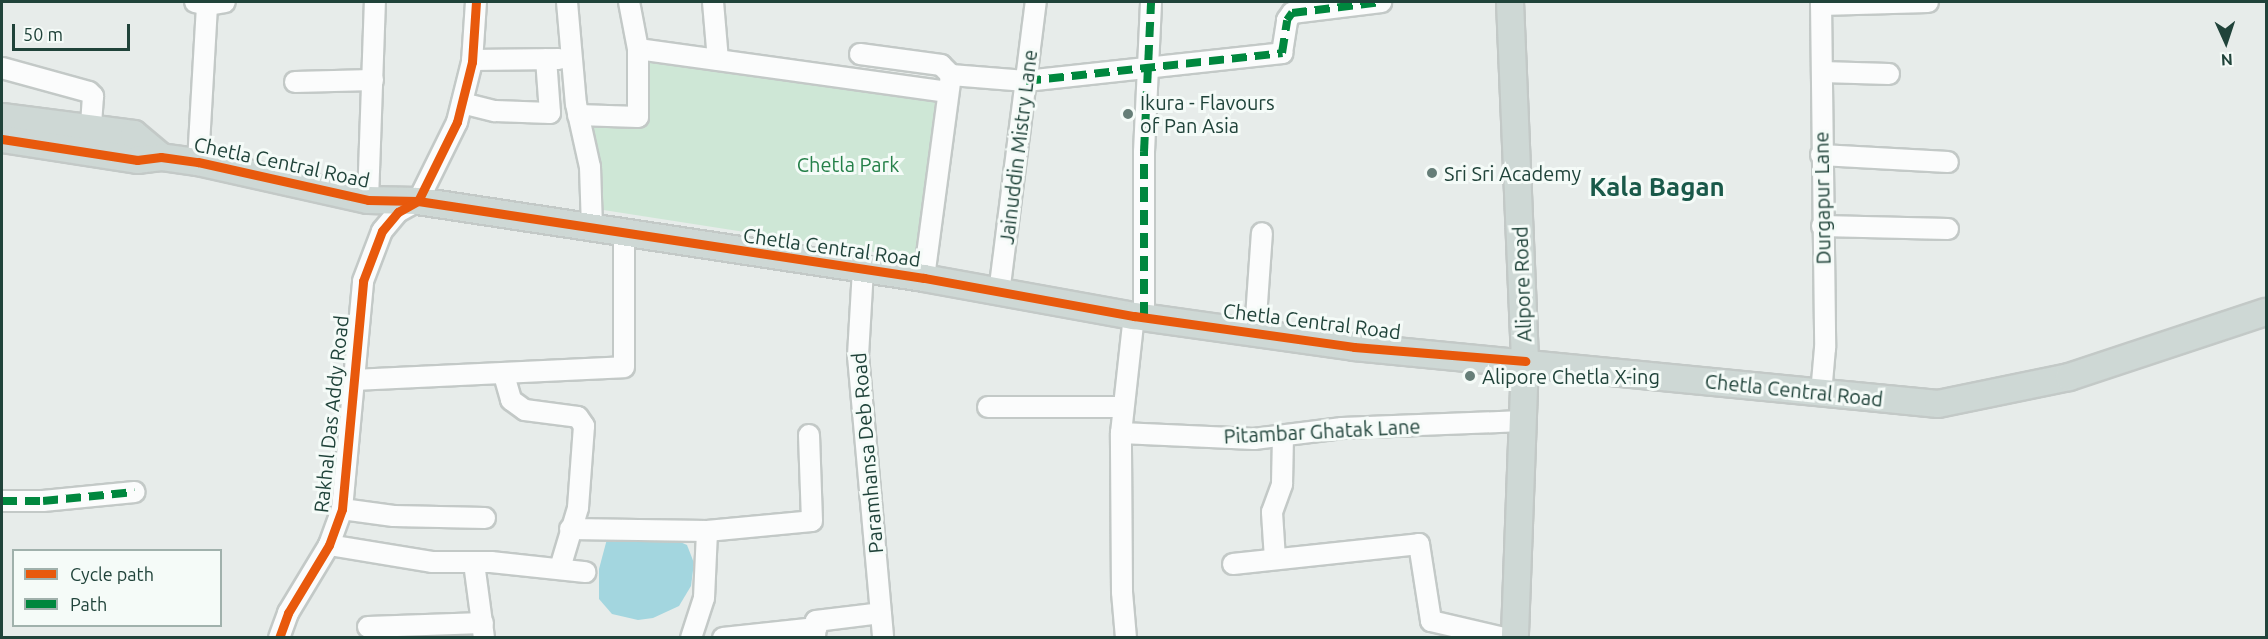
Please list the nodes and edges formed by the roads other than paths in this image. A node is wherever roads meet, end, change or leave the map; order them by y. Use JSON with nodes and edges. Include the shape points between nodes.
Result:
{"nodes":[{"id":1,"x":375,"y":2,"type":"edge"},
{"id":2,"x":476,"y":2,"type":"edge"},
{"id":3,"x":567,"y":2,"type":"edge"},
{"id":4,"x":629,"y":2,"type":"edge"},
{"id":5,"x":713,"y":2,"type":"edge"},
{"id":6,"x":1036,"y":2,"type":"edge"},
{"id":7,"x":1151,"y":2,"type":"edge"},
{"id":8,"x":1381,"y":2,"type":"edge"},
{"id":9,"x":1510,"y":2,"type":"edge"},
{"id":10,"x":1928,"y":2,"type":"edge"},
{"id":11,"x":209,"y":3,"type":"edge"},
{"id":12,"x":1821,"y":3,"type":"edge"},
{"id":13,"x":638,"y":49,"type":"junction"},
{"id":14,"x":860,"y":54,"type":"dead end"},
{"id":15,"x":574,"y":58,"type":"junction"},
{"id":16,"x":546,"y":59,"type":"junction"},
{"id":17,"x":472,"y":60,"type":"junction"},
{"id":18,"x":718,"y":60,"type":"junction"},
{"id":19,"x":1149,"y":67,"type":"junction"},
{"id":20,"x":2,"y":68,"type":"edge"},
{"id":21,"x":1822,"y":72,"type":"junction"},
{"id":22,"x":1889,"y":74,"type":"dead end"},
{"id":23,"x":372,"y":80,"type":"junction"},
{"id":24,"x":1026,"y":81,"type":"junction"},
{"id":25,"x":295,"y":82,"type":"dead end"},
{"id":26,"x":948,"y":83,"type":"junction"},
{"id":27,"x":462,"y":103,"type":"junction"},
{"id":28,"x":578,"y":115,"type":"junction"},
{"id":29,"x":2,"y":117,"type":"edge"},
{"id":30,"x":91,"y":128,"type":"junction"},
{"id":31,"x":2,"y":139,"type":"edge"},
{"id":32,"x":1821,"y":154,"type":"junction"},
{"id":33,"x":149,"y":158,"type":"junction"},
{"id":34,"x":198,"y":162,"type":"junction"},
{"id":35,"x":1948,"y":162,"type":"dead end"},
{"id":36,"x":368,"y":200,"type":"junction"},
{"id":37,"x":418,"y":201,"type":"junction"},
{"id":38,"x":1822,"y":226,"type":"junction"},
{"id":39,"x":592,"y":228,"type":"junction"},
{"id":40,"x":1948,"y":229,"type":"dead end"},
{"id":41,"x":1262,"y":233,"type":"dead end"},
{"id":42,"x":624,"y":235,"type":"junction"},
{"id":43,"x":863,"y":269,"type":"junction"},
{"id":44,"x":924,"y":278,"type":"junction"},
{"id":45,"x":999,"y":293,"type":"junction"},
{"id":46,"x":2266,"y":312,"type":"edge"},
{"id":47,"x":1139,"y":316,"type":"junction"},
{"id":48,"x":1255,"y":332,"type":"junction"},
{"id":49,"x":1525,"y":361,"type":"junction"},
{"id":50,"x":504,"y":375,"type":"junction"},
{"id":51,"x":353,"y":380,"type":"junction"},
{"id":52,"x":1821,"y":394,"type":"junction"},
{"id":53,"x":988,"y":406,"type":"dead end"},
{"id":54,"x":1124,"y":407,"type":"junction"},
{"id":55,"x":1522,"y":421,"type":"junction"},
{"id":56,"x":1121,"y":433,"type":"junction"},
{"id":57,"x":809,"y":435,"type":"dead end"},
{"id":58,"x":1283,"y":436,"type":"junction"},
{"id":59,"x":135,"y":492,"type":"dead end"},
{"id":60,"x":2,"y":501,"type":"edge"},
{"id":61,"x":342,"y":509,"type":"junction"},
{"id":62,"x":485,"y":518,"type":"dead end"},
{"id":63,"x":570,"y":529,"type":"junction"},
{"id":64,"x":707,"y":531,"type":"junction"},
{"id":65,"x":329,"y":545,"type":"junction"},
{"id":66,"x":1275,"y":559,"type":"junction"},
{"id":67,"x":474,"y":562,"type":"junction"},
{"id":68,"x":1233,"y":564,"type":"dead end"},
{"id":69,"x":560,"y":568,"type":"junction"},
{"id":70,"x":585,"y":572,"type":"dead end"},
{"id":71,"x":881,"y":613,"type":"junction"},
{"id":72,"x":368,"y":627,"type":"dead end"},
{"id":73,"x":484,"y":630,"type":"edge"},
{"id":74,"x":815,"y":633,"type":"edge"},
{"id":75,"x":279,"y":638,"type":"edge"},
{"id":76,"x":692,"y":638,"type":"edge"},
{"id":77,"x":723,"y":638,"type":"edge"},
{"id":78,"x":884,"y":638,"type":"edge"},
{"id":79,"x":1126,"y":638,"type":"edge"},
{"id":80,"x":1504,"y":638,"type":"edge"},
{"id":81,"x":1515,"y":638,"type":"edge"}],
"edges":[{"from":1,"to":23,"type":"street"},
{"from":2,"to":17,"type":"street"},
{"from":3,"to":15,"type":"street"},
{"from":4,"to":13,"type":"street"},
{"from":5,"to":18,"type":"street"},
{"from":6,"to":24,"type":"street","name":"Jainuddin Mistry Lane"},
{"from":7,"to":19,"type":"street"},
{"from":8,"to":19,"type":"street","via":[[1292,13],[1287,20],[1282,53]]},
{"from":9,"to":49,"type":"main road","name":"Alipore Road"},
{"from":10,"to":12,"type":"street"},
{"from":11,"to":34,"type":"street"},
{"from":12,"to":21,"type":"street","name":"Durgapur Lane"},
{"from":13,"to":18,"type":"street"},
{"from":13,"to":28,"type":"street","via":[[638,117]]},
{"from":14,"to":26,"type":"street","via":[[941,65]]},
{"from":15,"to":16,"type":"street"},
{"from":15,"to":28,"type":"street"},
{"from":16,"to":17,"type":"street"},
{"from":16,"to":27,"type":"street","via":[[550,113],[495,111]]},
{"from":17,"to":27,"type":"street"},
{"from":18,"to":26,"type":"street"},
{"from":19,"to":24,"type":"street"},
{"from":19,"to":47,"type":"street"},
{"from":20,"to":30,"type":"street","via":[[89,92],[93,96]]},
{"from":21,"to":22,"type":"street"},
{"from":21,"to":32,"type":"street","name":"Durgapur Lane"},
{"from":23,"to":25,"type":"street"},
{"from":23,"to":36,"type":"street"},
{"from":24,"to":26,"type":"street"},
{"from":24,"to":45,"type":"street","name":"Jainuddin Mistry Lane"},
{"from":26,"to":44,"type":"street"},
{"from":27,"to":37,"type":"street","via":[[457,122]]},
{"from":28,"to":39,"type":"street","via":[[590,167]]},
{"from":29,"to":30,"type":"main road"},
{"from":30,"to":33,"type":"main road","via":[[134,134]]},
{"from":31,"to":33,"type":"main road","name":"Chetla Central Road"},
{"from":32,"to":35,"type":"street"},
{"from":32,"to":38,"type":"street","name":"Durgapur Lane"},
{"from":33,"to":34,"type":"main road","name":"Chetla Central Road"},
{"from":34,"to":36,"type":"main road","name":"Chetla Central Road"},
{"from":36,"to":37,"type":"main road","name":"Chetla Central Road"},
{"from":37,"to":39,"type":"main road","name":"Chetla Central Road"},
{"from":37,"to":51,"type":"street","name":"Rakhal Das Addy Road","via":[[398,212],[382,231],[363,281]]},
{"from":38,"to":40,"type":"street"},
{"from":38,"to":52,"type":"street","name":"Durgapur Lane","via":[[1825,348]]},
{"from":39,"to":42,"type":"main road","name":"Chetla Central Road"},
{"from":41,"to":48,"type":"street"},
{"from":42,"to":43,"type":"main road","name":"Chetla Central Road"},
{"from":42,"to":50,"type":"street","via":[[624,367]]},
{"from":43,"to":44,"type":"main road","name":"Chetla Central Road"},
{"from":43,"to":71,"type":"street","name":"Paramhansa Deb Road","via":[[858,356]]},
{"from":44,"to":45,"type":"main road","name":"Chetla Central Road"},
{"from":45,"to":47,"type":"main road","name":"Chetla Central Road"},
{"from":46,"to":52,"type":"main road","name":"Chetla Central Road","via":[[2069,377],[1950,404]]},
{"from":47,"to":48,"type":"main road","name":"Chetla Central Road"},
{"from":47,"to":54,"type":"street"},
{"from":48,"to":49,"type":"main road","name":"Chetla Central Road","via":[[1354,347]]},
{"from":49,"to":52,"type":"main road","name":"Chetla Central Road"},
{"from":49,"to":55,"type":"main road","name":"Alipore Road"},
{"from":50,"to":51,"type":"street"},
{"from":50,"to":63,"type":"street","via":[[511,400],[525,410],[578,417],[584,426],[578,508]]},
{"from":51,"to":61,"type":"street","name":"Rakhal Das Addy Road"},
{"from":53,"to":54,"type":"street"},
{"from":54,"to":56,"type":"street"},
{"from":55,"to":58,"type":"street","name":"Pitambar Ghatak Lane","via":[[1342,429]]},
{"from":55,"to":81,"type":"main road","name":"Alipore Road"},
{"from":56,"to":58,"type":"street","name":"Pitambar Ghatak Lane","via":[[1254,439]]},
{"from":56,"to":79,"type":"street"},
{"from":57,"to":64,"type":"street","via":[[812,521]]},
{"from":58,"to":66,"type":"street","via":[[1282,484],[1272,512]]},
{"from":59,"to":60,"type":"street"},
{"from":61,"to":62,"type":"street","via":[[394,516]]},
{"from":61,"to":65,"type":"street","name":"Rakhal Das Addy Road"},
{"from":63,"to":64,"type":"street"},
{"from":63,"to":69,"type":"street"},
{"from":64,"to":76,"type":"street","via":[[704,598]]},
{"from":65,"to":67,"type":"street","via":[[432,562]]},
{"from":65,"to":75,"type":"street","name":"Rakhal Das Addy Road","via":[[288,613]]},
{"from":66,"to":68,"type":"street"},
{"from":66,"to":80,"type":"street","via":[[1419,544],[1431,621]]},
{"from":67,"to":69,"type":"street"},
{"from":67,"to":73,"type":"street"},
{"from":69,"to":70,"type":"street"},
{"from":71,"to":74,"type":"street","via":[[816,621]]},
{"from":71,"to":78,"type":"street","name":"Paramhansa Deb Road"},
{"from":72,"to":73,"type":"street"},
{"from":74,"to":77,"type":"street"}]}
